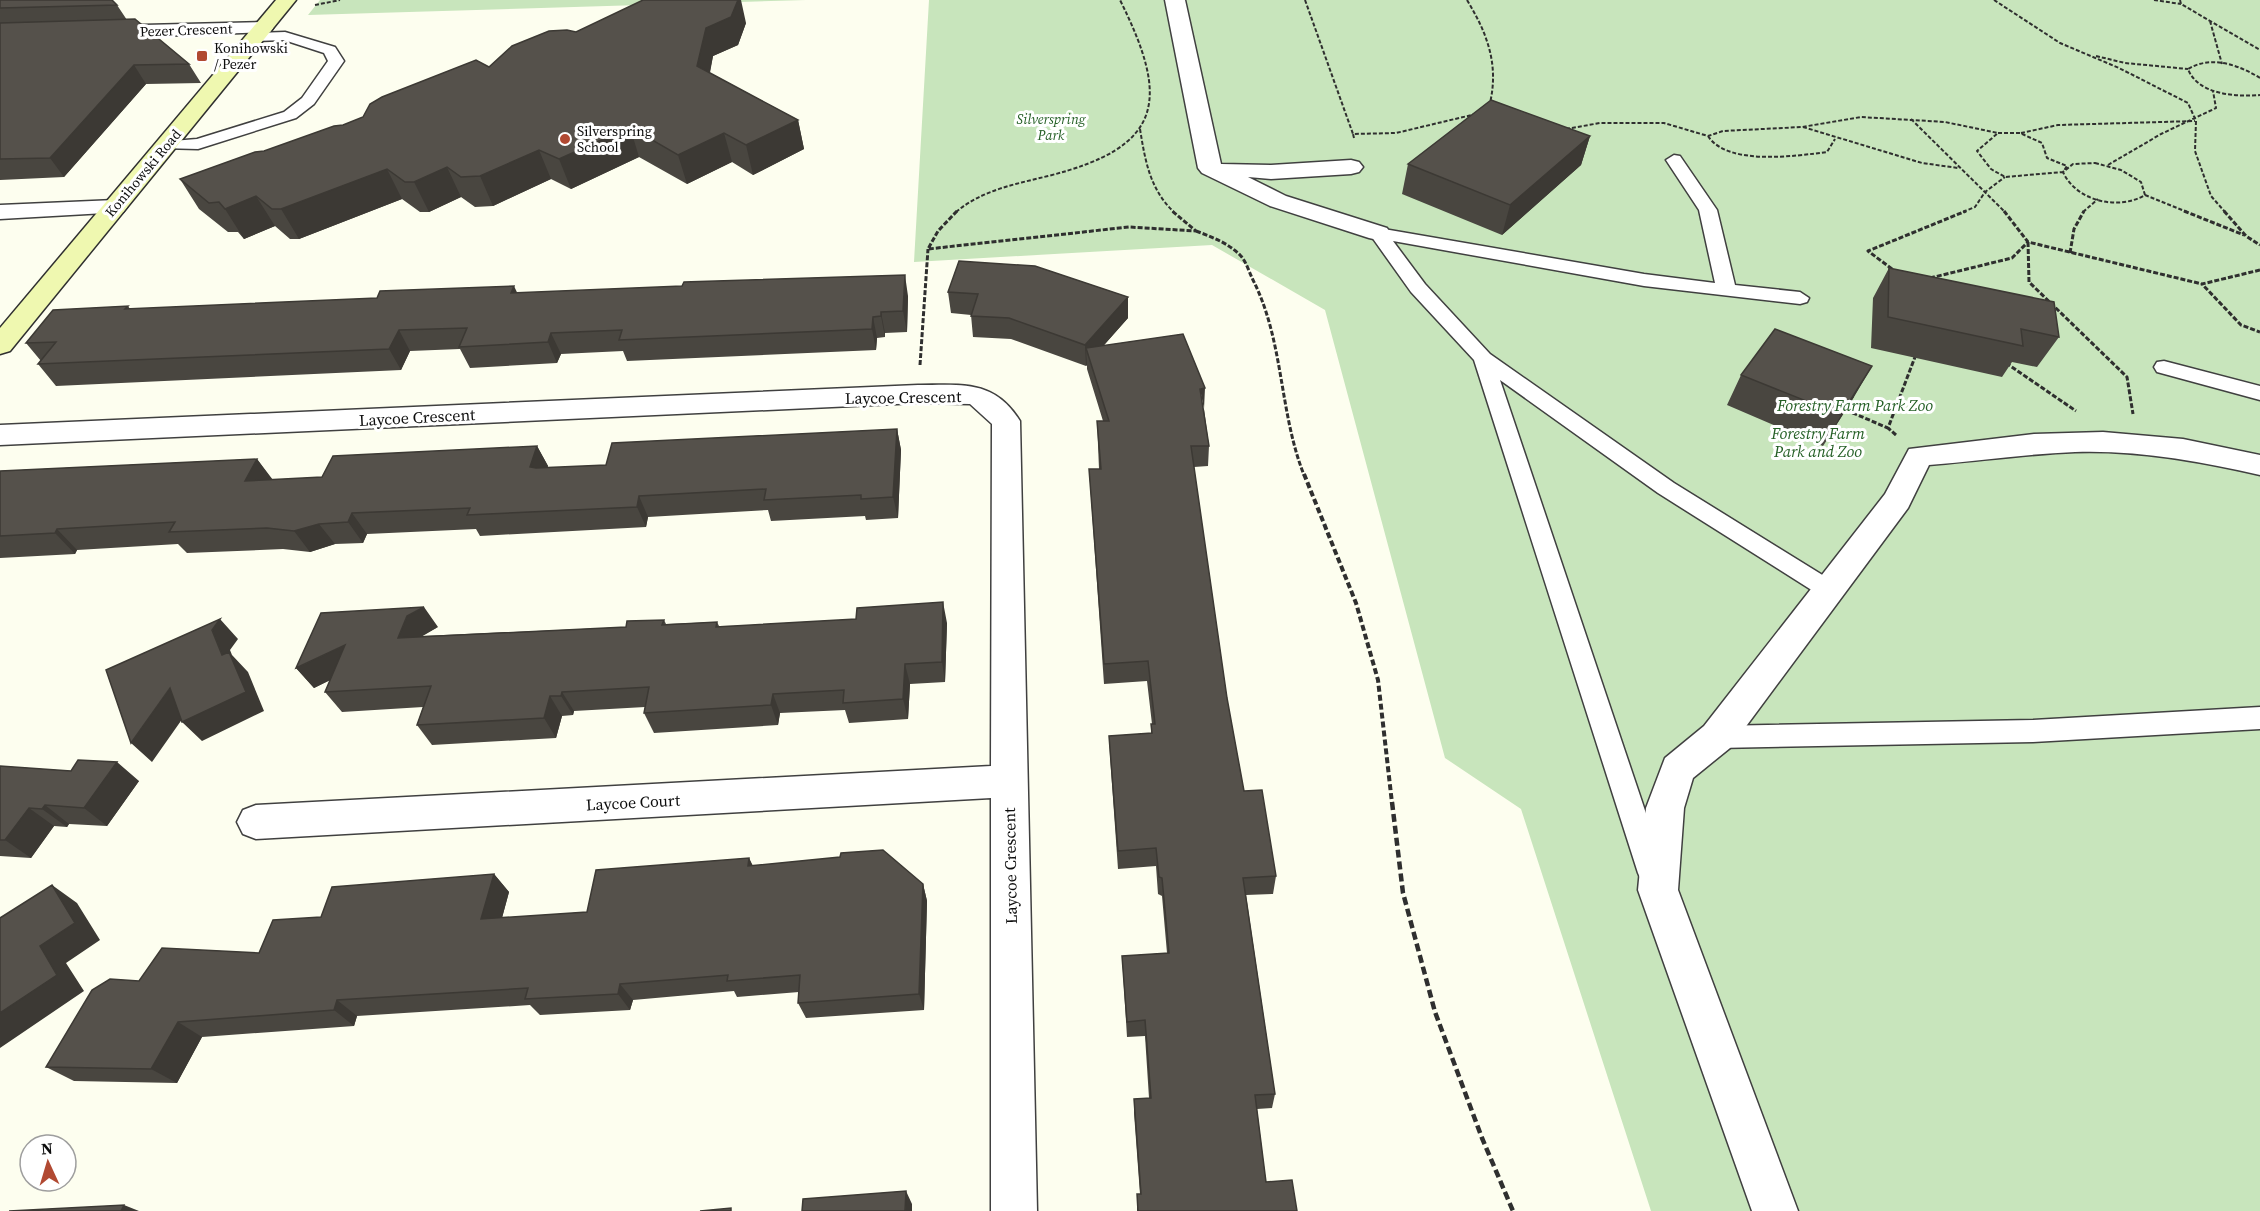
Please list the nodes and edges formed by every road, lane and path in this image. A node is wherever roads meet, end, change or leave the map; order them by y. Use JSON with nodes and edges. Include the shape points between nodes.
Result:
{"nodes":[{"id":1,"x":286,"y":0,"type":"edge"},
{"id":2,"x":1120,"y":0,"type":"edge"},
{"id":3,"x":1175,"y":0,"type":"edge"},
{"id":4,"x":1305,"y":0,"type":"edge"},
{"id":5,"x":1467,"y":0,"type":"edge"},
{"id":6,"x":1994,"y":0,"type":"edge"},
{"id":7,"x":2154,"y":0,"type":"edge"},
{"id":8,"x":2181,"y":2,"type":"edge"},
{"id":9,"x":2209,"y":20,"type":"junction"},
{"id":10,"x":260,"y":32,"type":"junction"},
{"id":11,"x":84,"y":33,"type":"edge"},
{"id":12,"x":2260,"y":50,"type":"edge"},
{"id":13,"x":2086,"y":54,"type":"junction"},
{"id":14,"x":2223,"y":64,"type":"junction"},
{"id":15,"x":2188,"y":69,"type":"junction"},
{"id":16,"x":2260,"y":78,"type":"edge"},
{"id":17,"x":2213,"y":90,"type":"junction"},
{"id":18,"x":2260,"y":95,"type":"edge"},
{"id":19,"x":1490,"y":104,"type":"edge"},
{"id":20,"x":1479,"y":114,"type":"edge"},
{"id":21,"x":1911,"y":119,"type":"junction"},
{"id":22,"x":2196,"y":121,"type":"junction"},
{"id":23,"x":1802,"y":127,"type":"junction"},
{"id":24,"x":1140,"y":129,"type":"junction"},
{"id":25,"x":1560,"y":129,"type":"edge"},
{"id":26,"x":1998,"y":132,"type":"junction"},
{"id":27,"x":2020,"y":133,"type":"junction"},
{"id":28,"x":1353,"y":134,"type":"junction"},
{"id":29,"x":1708,"y":136,"type":"junction"},
{"id":30,"x":1835,"y":139,"type":"junction"},
{"id":31,"x":166,"y":145,"type":"junction"},
{"id":32,"x":1674,"y":160,"type":"dead end"},
{"id":33,"x":2107,"y":165,"type":"junction"},
{"id":34,"x":1351,"y":167,"type":"joint"},
{"id":35,"x":1210,"y":168,"type":"junction"},
{"id":36,"x":1959,"y":168,"type":"junction"},
{"id":37,"x":2063,"y":172,"type":"junction"},
{"id":38,"x":2005,"y":177,"type":"junction"},
{"id":39,"x":1985,"y":192,"type":"junction"},
{"id":40,"x":2145,"y":195,"type":"junction"},
{"id":41,"x":2098,"y":199,"type":"junction"},
{"id":42,"x":115,"y":207,"type":"junction"},
{"id":43,"x":0,"y":212,"type":"edge"},
{"id":44,"x":1196,"y":231,"type":"junction"},
{"id":45,"x":1378,"y":233,"type":"junction"},
{"id":46,"x":2246,"y":236,"type":"junction"},
{"id":47,"x":2028,"y":242,"type":"junction"},
{"id":48,"x":2260,"y":245,"type":"edge"},
{"id":49,"x":928,"y":249,"type":"junction"},
{"id":50,"x":2070,"y":253,"type":"junction"},
{"id":51,"x":1892,"y":270,"type":"edge"},
{"id":52,"x":2260,"y":270,"type":"edge"},
{"id":53,"x":1920,"y":280,"type":"edge"},
{"id":54,"x":2202,"y":284,"type":"junction"},
{"id":55,"x":1726,"y":288,"type":"junction"},
{"id":56,"x":1800,"y":298,"type":"dead end"},
{"id":57,"x":2260,"y":332,"type":"edge"},
{"id":58,"x":0,"y":345,"type":"edge"},
{"id":59,"x":1915,"y":357,"type":"dead end"},
{"id":60,"x":1484,"y":358,"type":"junction"},
{"id":61,"x":2000,"y":359,"type":"edge"},
{"id":62,"x":2164,"y":367,"type":"dead end"},
{"id":63,"x":920,"y":372,"type":"dead end"},
{"id":64,"x":2260,"y":393,"type":"edge"},
{"id":65,"x":1846,"y":410,"type":"edge"},
{"id":66,"x":1888,"y":428,"type":"junction"},
{"id":67,"x":0,"y":435,"type":"edge"},
{"id":68,"x":2102,"y":444,"type":"junction"},
{"id":69,"x":2145,"y":445,"type":"junction"},
{"id":70,"x":1919,"y":456,"type":"junction"},
{"id":71,"x":2260,"y":465,"type":"edge"},
{"id":72,"x":1829,"y":590,"type":"junction"},
{"id":73,"x":2260,"y":718,"type":"edge"},
{"id":74,"x":1717,"y":737,"type":"junction"},
{"id":75,"x":1009,"y":781,"type":"junction"},
{"id":76,"x":256,"y":822,"type":"dead end"},
{"id":77,"x":1658,"y":890,"type":"junction"},
{"id":78,"x":1014,"y":1211,"type":"edge"},
{"id":79,"x":1513,"y":1211,"type":"edge"},
{"id":80,"x":1775,"y":1211,"type":"edge"}],
"edges":[{"from":1,"to":10,"type":"street","name":"Konihowski Road"},
{"from":2,"to":24,"type":"path","via":[[1141,46],[1151,85],[1150,112]]},
{"from":3,"to":35,"type":"street"},
{"from":4,"to":28,"type":"path"},
{"from":5,"to":19,"type":"path","via":[[1492,50],[1496,84]]},
{"from":6,"to":13,"type":"path","via":[[2060,43]]},
{"from":7,"to":8,"type":"path"},
{"from":8,"to":9,"type":"path"},
{"from":9,"to":12,"type":"path"},
{"from":9,"to":14,"type":"path"},
{"from":10,"to":11,"type":"street","name":"Pezer Crescent"},
{"from":10,"to":31,"type":"street","name":"Konihowski Road"},
{"from":10,"to":31,"type":"lane","via":[[330,50],[336,61],[308,101],[290,115],[198,144]]},
{"from":13,"to":15,"type":"path","via":[[2125,63]]},
{"from":13,"to":22,"type":"path","via":[[2188,103]]},
{"from":14,"to":15,"type":"path","via":[[2199,63]]},
{"from":14,"to":16,"type":"path"},
{"from":15,"to":17,"type":"path","via":[[2193,80]]},
{"from":17,"to":18,"type":"path","via":[[2240,96]]},
{"from":17,"to":22,"type":"path","via":[[2216,108]]},
{"from":20,"to":28,"type":"path","via":[[1396,133]]},
{"from":21,"to":23,"type":"path","via":[[1862,117]]},
{"from":21,"to":26,"type":"path"},
{"from":21,"to":36,"type":"path"},
{"from":22,"to":27,"type":"path","via":[[2058,124]]},
{"from":22,"to":33,"type":"path","via":[[2163,133],[2125,159]]},
{"from":22,"to":46,"type":"path","via":[[2195,151],[2211,196]]},
{"from":23,"to":29,"type":"path","via":[[1723,131]]},
{"from":23,"to":30,"type":"path"},
{"from":24,"to":44,"type":"path","via":[[1146,170],[1155,191],[1174,215]]},
{"from":24,"to":49,"type":"path","via":[[1109,156],[987,192],[961,207]]},
{"from":25,"to":29,"type":"path","via":[[1600,123],[1664,123]]},
{"from":26,"to":27,"type":"path"},
{"from":26,"to":38,"type":"path","via":[[1977,151],[1991,169]]},
{"from":27,"to":37,"type":"path","via":[[2042,144],[2047,158],[2067,166]]},
{"from":28,"to":34,"type":"path","via":[[1362,155]]},
{"from":29,"to":30,"type":"path","via":[[1716,147],[1752,156],[1827,152]]},
{"from":30,"to":36,"type":"path","via":[[1922,164]]},
{"from":31,"to":42,"type":"street","name":"Konihowski Road"},
{"from":32,"to":55,"type":"lane","via":[[1708,210]]},
{"from":33,"to":37,"type":"path","via":[[2083,163],[2066,167]]},
{"from":33,"to":40,"type":"path","via":[[2141,182]]},
{"from":34,"to":35,"type":"street","via":[[1271,172]]},
{"from":35,"to":45,"type":"street","via":[[1278,201]]},
{"from":36,"to":39,"type":"path"},
{"from":37,"to":38,"type":"path"},
{"from":37,"to":41,"type":"path","via":[[2070,185]]},
{"from":38,"to":39,"type":"path"},
{"from":39,"to":47,"type":"path"},
{"from":39,"to":51,"type":"path","via":[[1976,207],[1868,251]]},
{"from":40,"to":41,"type":"path","via":[[2131,202]]},
{"from":40,"to":46,"type":"path"},
{"from":41,"to":50,"type":"path","via":[[2089,204],[2072,226]]},
{"from":42,"to":43,"type":"street"},
{"from":42,"to":58,"type":"street","name":"Konihowski Road"},
{"from":44,"to":49,"type":"path","via":[[1129,227]]},
{"from":44,"to":79,"type":"path","via":[[1218,239],[1241,256],[1264,302],[1274,334],[1298,459],[1356,603],[1378,680],[1403,893],[1432,1001]]},
{"from":45,"to":55,"type":"lane","via":[[1644,280]]},
{"from":45,"to":60,"type":"lane","via":[[1418,288]]},
{"from":46,"to":48,"type":"path"},
{"from":47,"to":50,"type":"path"},
{"from":47,"to":53,"type":"path","via":[[2012,258]]},
{"from":47,"to":69,"type":"path","via":[[2029,282],[2127,377],[2134,421]]},
{"from":49,"to":63,"type":"path"},
{"from":50,"to":54,"type":"path"},
{"from":52,"to":54,"type":"path"},
{"from":54,"to":57,"type":"path","via":[[2241,326]]},
{"from":55,"to":56,"type":"lane"},
{"from":59,"to":66,"type":"path"},
{"from":60,"to":72,"type":"lane","via":[[1666,488]]},
{"from":60,"to":77,"type":"lane"},
{"from":61,"to":68,"type":"path","via":[[2087,418]]},
{"from":62,"to":64,"type":"lane"},
{"from":65,"to":66,"type":"path"},
{"from":66,"to":70,"type":"path"},
{"from":67,"to":75,"type":"street","name":"Laycoe Crescent","via":[[918,394],[977,395],[1006,421]]},
{"from":68,"to":69,"type":"street"},
{"from":68,"to":70,"type":"street","via":[[2053,442]]},
{"from":69,"to":71,"type":"street"},
{"from":70,"to":72,"type":"street","via":[[1896,500]]},
{"from":72,"to":74,"type":"street"},
{"from":73,"to":74,"type":"lane","via":[[2033,731]]},
{"from":74,"to":77,"type":"street","via":[[1678,769],[1665,808]]},
{"from":75,"to":76,"type":"street","name":"Laycoe Court"},
{"from":75,"to":78,"type":"street","name":"Laycoe Crescent"},
{"from":77,"to":80,"type":"street"}]}
